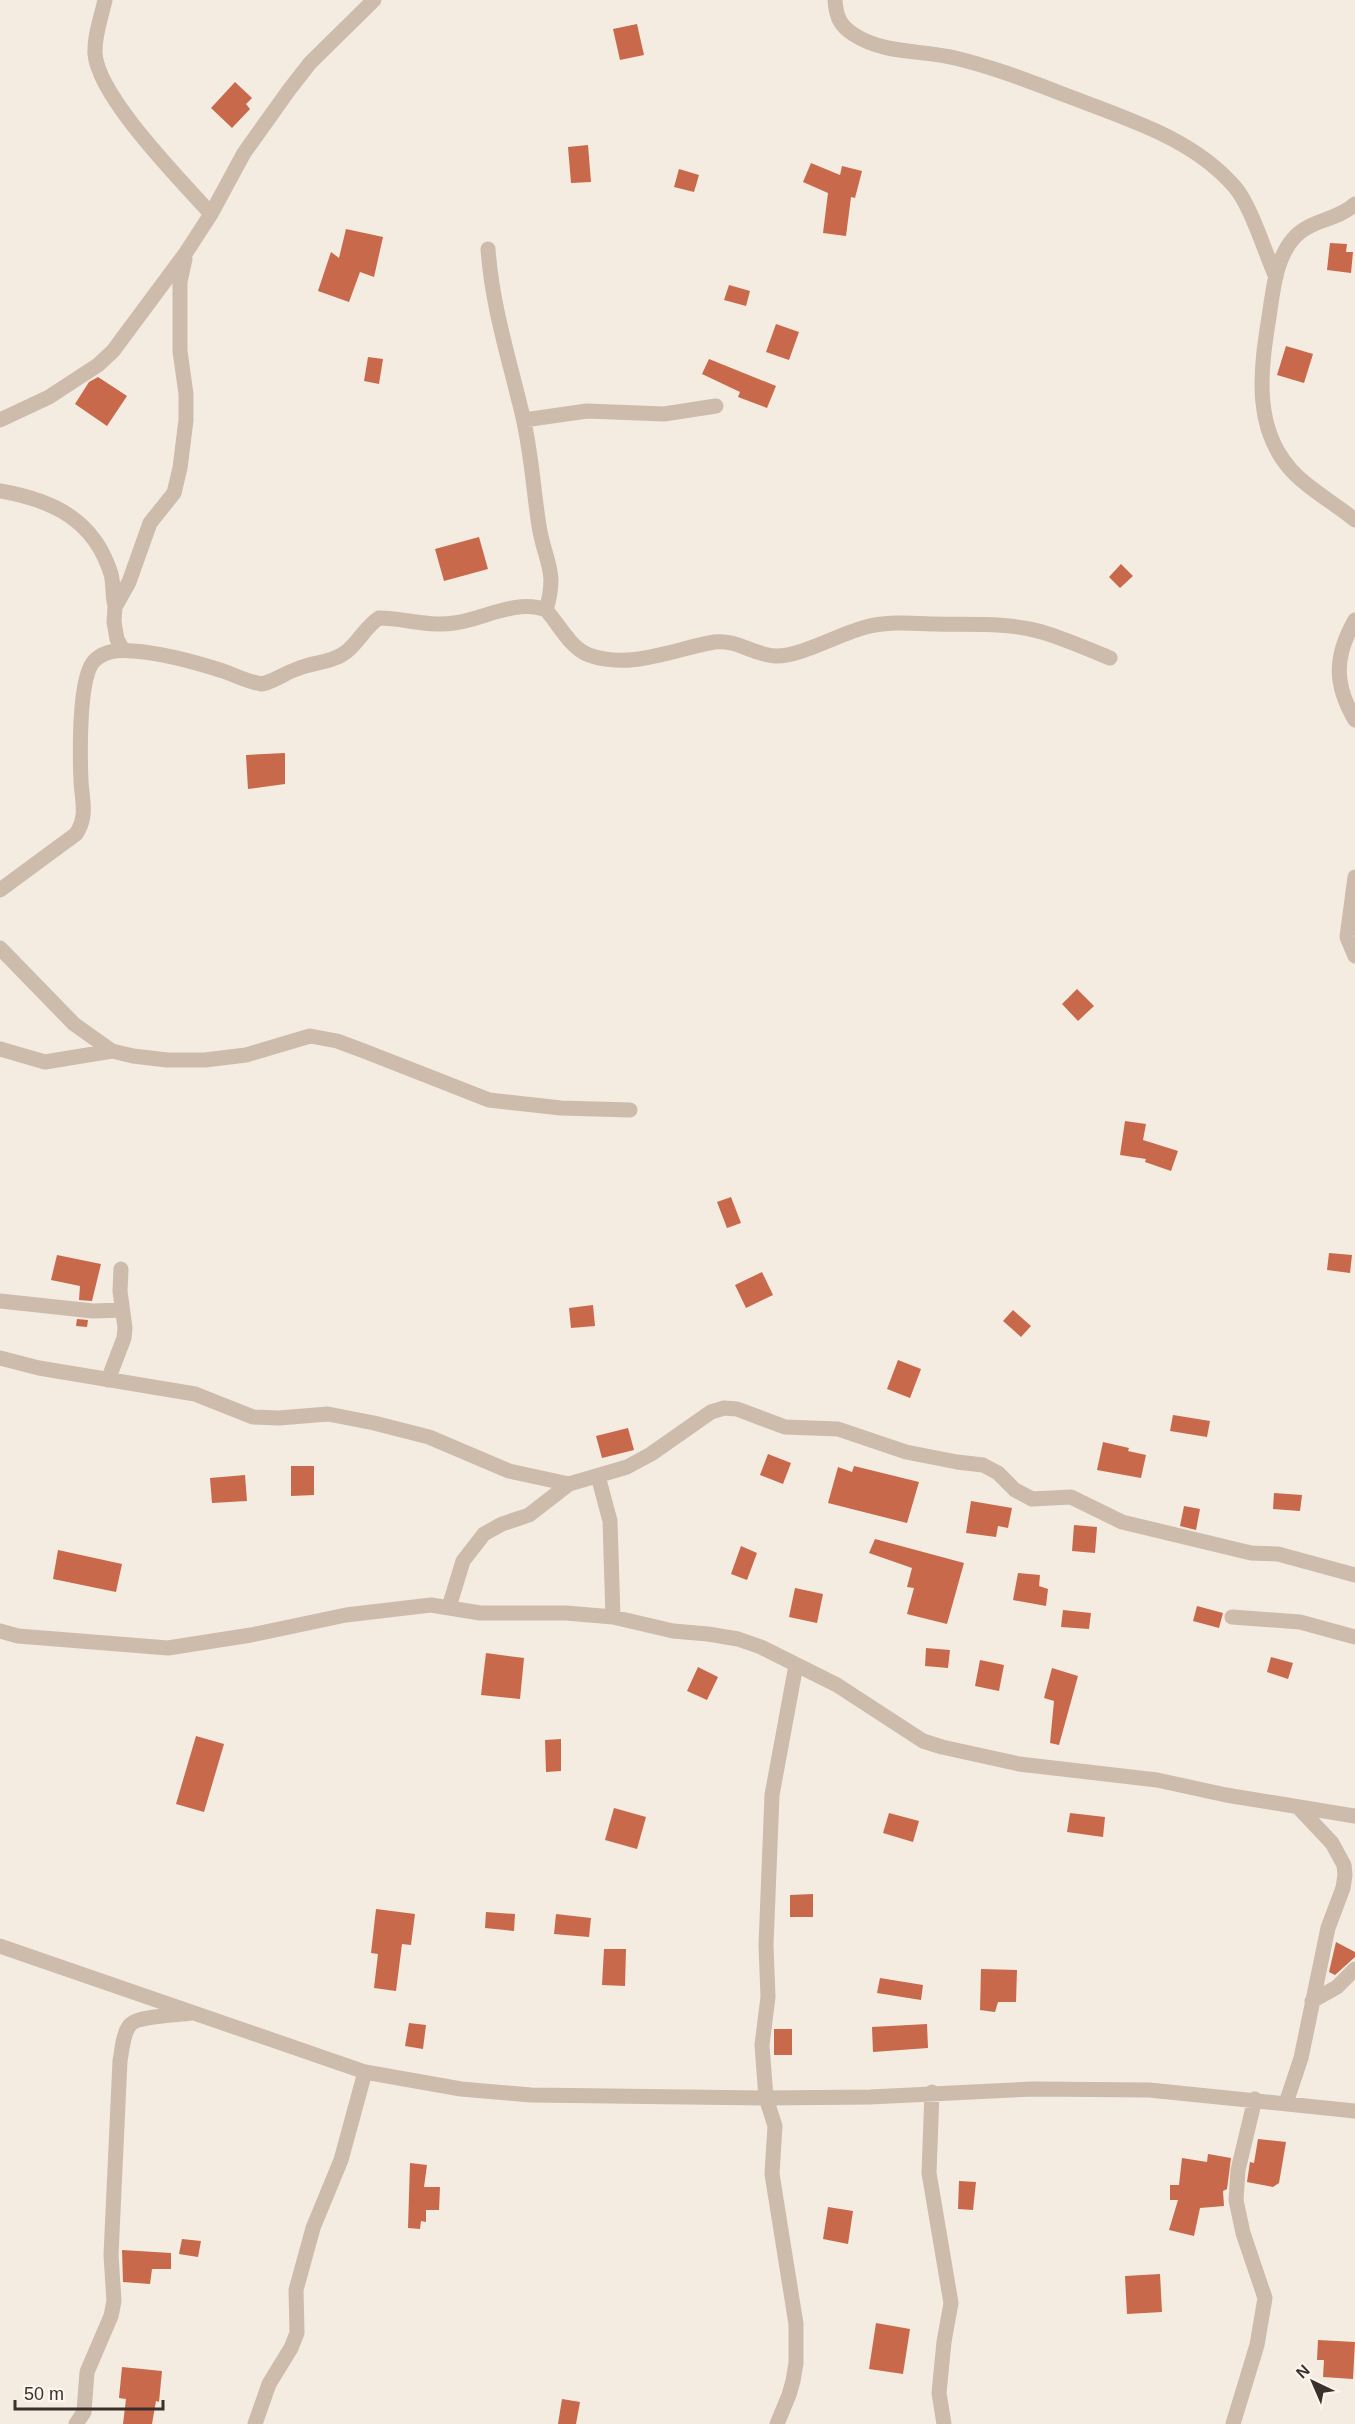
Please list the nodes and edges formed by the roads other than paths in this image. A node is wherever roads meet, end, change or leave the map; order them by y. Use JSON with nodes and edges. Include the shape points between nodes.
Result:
{"nodes":[{"id":1,"x":105,"y":0,"type":"edge"},
{"id":2,"x":374,"y":0,"type":"edge"},
{"id":3,"x":835,"y":0,"type":"edge"},
{"id":4,"x":1355,"y":204,"type":"edge"},
{"id":5,"x":211,"y":214,"type":"junction"},
{"id":6,"x":488,"y":249,"type":"dead end"},
{"id":7,"x":186,"y":254,"type":"junction"},
{"id":8,"x":1276,"y":277,"type":"junction"},
{"id":9,"x":716,"y":406,"type":"dead end"},
{"id":10,"x":0,"y":420,"type":"edge"},
{"id":11,"x":524,"y":420,"type":"junction"},
{"id":12,"x":0,"y":491,"type":"edge"},
{"id":13,"x":1355,"y":520,"type":"edge"},
{"id":14,"x":115,"y":607,"type":"junction"},
{"id":15,"x":546,"y":610,"type":"junction"},
{"id":16,"x":1355,"y":620,"type":"edge"},
{"id":17,"x":123,"y":650,"type":"junction"},
{"id":18,"x":1110,"y":658,"type":"dead end"},
{"id":19,"x":1355,"y":720,"type":"edge"},
{"id":20,"x":1355,"y":877,"type":"edge"},
{"id":21,"x":0,"y":890,"type":"edge"},
{"id":22,"x":0,"y":948,"type":"edge"},
{"id":23,"x":1355,"y":956,"type":"edge"},
{"id":24,"x":0,"y":1049,"type":"edge"},
{"id":25,"x":112,"y":1051,"type":"junction"},
{"id":26,"x":630,"y":1110,"type":"dead end"},
{"id":27,"x":121,"y":1269,"type":"dead end"},
{"id":28,"x":0,"y":1301,"type":"edge"},
{"id":29,"x":122,"y":1310,"type":"junction"},
{"id":30,"x":0,"y":1358,"type":"edge"},
{"id":31,"x":108,"y":1380,"type":"junction"},
{"id":32,"x":598,"y":1476,"type":"junction"},
{"id":33,"x":568,"y":1484,"type":"junction"},
{"id":34,"x":1355,"y":1575,"type":"edge"},
{"id":35,"x":449,"y":1607,"type":"junction"},
{"id":36,"x":612,"y":1617,"type":"junction"},
{"id":37,"x":1232,"y":1617,"type":"dead end"},
{"id":38,"x":0,"y":1631,"type":"edge"},
{"id":39,"x":1355,"y":1637,"type":"edge"},
{"id":40,"x":796,"y":1665,"type":"junction"},
{"id":41,"x":1298,"y":1807,"type":"junction"},
{"id":42,"x":1355,"y":1816,"type":"edge"},
{"id":43,"x":0,"y":1946,"type":"edge"},
{"id":44,"x":1355,"y":1969,"type":"edge"},
{"id":45,"x":1312,"y":2001,"type":"junction"},
{"id":46,"x":194,"y":2012,"type":"junction"},
{"id":47,"x":365,"y":2072,"type":"junction"},
{"id":48,"x":932,"y":2092,"type":"junction"},
{"id":49,"x":766,"y":2098,"type":"junction"},
{"id":50,"x":1255,"y":2099,"type":"junction"},
{"id":51,"x":1286,"y":2103,"type":"junction"},
{"id":52,"x":1355,"y":2111,"type":"edge"},
{"id":53,"x":76,"y":2424,"type":"edge"},
{"id":54,"x":255,"y":2424,"type":"edge"},
{"id":55,"x":777,"y":2424,"type":"edge"},
{"id":56,"x":944,"y":2424,"type":"edge"},
{"id":57,"x":1233,"y":2424,"type":"edge"}],
"edges":[{"from":1,"to":5,"type":"street","via":[[96,40],[98,71],[138,131]]},
{"from":2,"to":5,"type":"street","via":[[310,63],[289,90],[244,153]]},
{"from":3,"to":8,"type":"street","via":[[836,16],[854,35],[883,47],[990,66],[1167,135],[1204,158],[1236,187]]},
{"from":4,"to":8,"type":"street","via":[[1304,228],[1292,240]]},
{"from":5,"to":7,"type":"street"},
{"from":6,"to":11,"type":"street","via":[[499,326]]},
{"from":7,"to":10,"type":"street","via":[[106,358],[49,397]]},
{"from":7,"to":14,"type":"street","via":[[180,282],[186,420],[180,468],[174,493],[146,532],[129,582]]},
{"from":8,"to":13,"type":"street","via":[[1260,375],[1260,397],[1269,430],[1281,457],[1296,475]]},
{"from":9,"to":11,"type":"street","via":[[664,414],[587,411]]},
{"from":11,"to":15,"type":"street","via":[[542,542],[552,577]]},
{"from":12,"to":14,"type":"street","via":[[42,500],[77,520],[92,537],[111,573]]},
{"from":14,"to":17,"type":"street","via":[[117,639]]},
{"from":15,"to":17,"type":"street","via":[[525,607],[453,624],[378,618],[338,657],[262,684],[185,661]]},
{"from":15,"to":18,"type":"street","via":[[580,650],[604,659],[664,655],[716,642],[743,645],[776,656],[890,623],[1009,627],[1041,632]]},
{"from":16,"to":19,"type":"street","via":[[1338,663],[1339,682]]},
{"from":17,"to":21,"type":"street","via":[[98,657],[85,677],[82,824],[76,834]]},
{"from":20,"to":23,"type":"street","via":[[1347,937]]},
{"from":22,"to":25,"type":"street","via":[[74,1024]]},
{"from":24,"to":25,"type":"street","via":[[45,1062]]},
{"from":25,"to":26,"type":"street","via":[[166,1060],[205,1060],[246,1055],[310,1036],[337,1041],[489,1100]]},
{"from":27,"to":29,"type":"street"},
{"from":28,"to":29,"type":"street","via":[[93,1311]]},
{"from":29,"to":31,"type":"street","via":[[124,1338]]},
{"from":30,"to":31,"type":"street"},
{"from":31,"to":33,"type":"street","via":[[195,1394],[253,1417],[328,1414],[374,1423],[429,1437],[509,1471]]},
{"from":32,"to":33,"type":"street"},
{"from":32,"to":34,"type":"street","via":[[634,1464],[711,1412],[731,1408],[785,1427],[838,1429],[906,1452],[983,1465],[1032,1499],[1071,1497],[1122,1522],[1251,1553],[1278,1554]]},
{"from":32,"to":36,"type":"street","via":[[610,1521]]},
{"from":33,"to":35,"type":"street","via":[[534,1512],[502,1524],[477,1541],[463,1561]]},
{"from":35,"to":36,"type":"street","via":[[480,1613],[566,1612]]},
{"from":35,"to":38,"type":"street","via":[[409,1606],[346,1615],[168,1648],[29,1637]]},
{"from":36,"to":40,"type":"street","via":[[673,1631],[738,1639]]},
{"from":37,"to":39,"type":"street","via":[[1300,1622]]},
{"from":40,"to":41,"type":"street","via":[[837,1685],[923,1741],[944,1747],[1019,1764],[1157,1780]]},
{"from":40,"to":49,"type":"street","via":[[772,1795],[766,1940],[768,1997],[762,2045]]},
{"from":41,"to":42,"type":"street"},
{"from":41,"to":45,"type":"street","via":[[1332,1843],[1345,1875],[1328,1928]]},
{"from":43,"to":46,"type":"street"},
{"from":44,"to":45,"type":"street","via":[[1337,1987]]},
{"from":45,"to":51,"type":"street","via":[[1301,2058]]},
{"from":46,"to":47,"type":"street"},
{"from":46,"to":53,"type":"street","via":[[141,2020],[127,2030],[120,2061],[111,2256],[114,2301],[87,2372],[84,2412]]},
{"from":47,"to":49,"type":"street","via":[[461,2089],[531,2095]]},
{"from":47,"to":54,"type":"street","via":[[341,2160],[313,2228],[296,2290],[297,2333],[269,2384]]},
{"from":48,"to":49,"type":"street"},
{"from":48,"to":50,"type":"street","via":[[1149,2090]]},
{"from":48,"to":56,"type":"street","via":[[929,2173],[951,2303],[939,2393]]},
{"from":49,"to":55,"type":"street","via":[[775,2126],[772,2174],[797,2342],[789,2395]]},
{"from":50,"to":51,"type":"street"},
{"from":50,"to":57,"type":"street","via":[[1238,2170],[1236,2200],[1265,2298],[1257,2345]]},
{"from":51,"to":52,"type":"street"}]}
